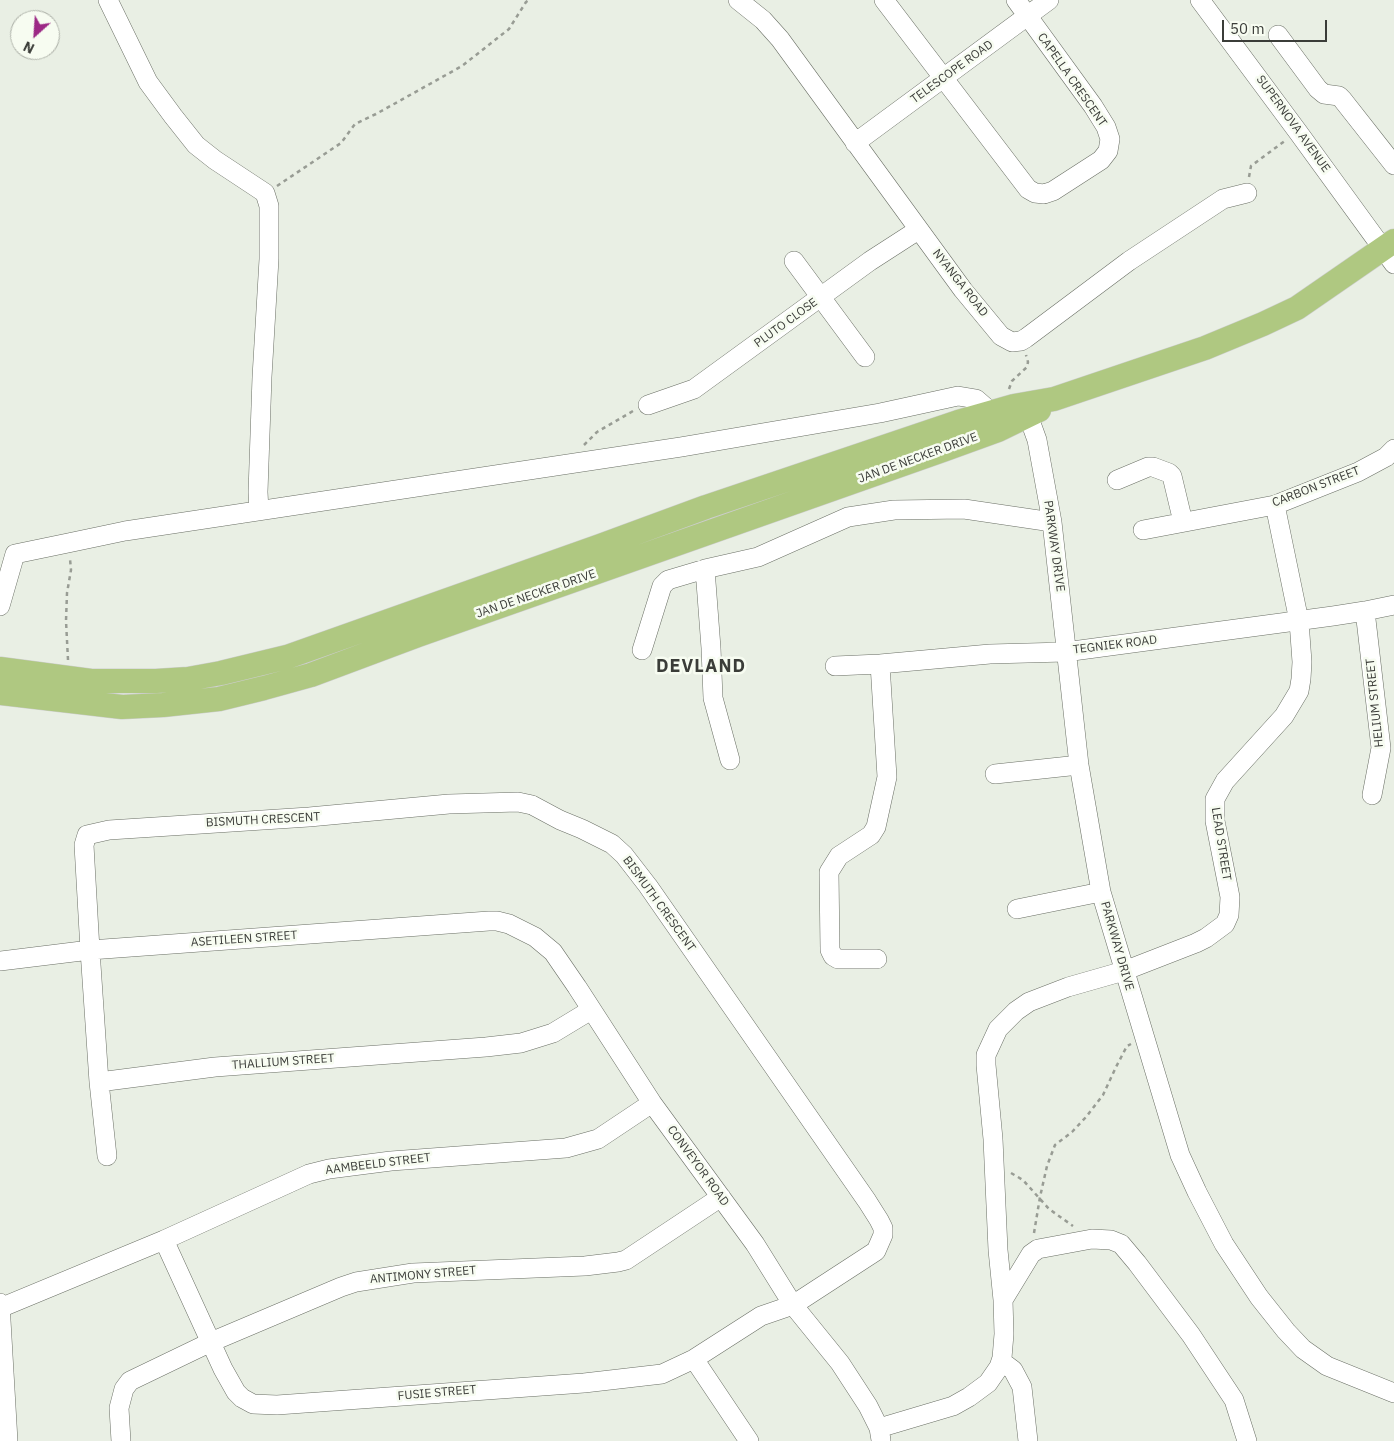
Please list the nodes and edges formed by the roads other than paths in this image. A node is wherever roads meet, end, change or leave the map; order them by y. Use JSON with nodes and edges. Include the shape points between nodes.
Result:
{"nodes":[{"id":1,"x":108,"y":0,"type":"edge"},
{"id":2,"x":738,"y":0,"type":"edge"},
{"id":3,"x":884,"y":0,"type":"edge"},
{"id":4,"x":1016,"y":0,"type":"edge"},
{"id":5,"x":1049,"y":0,"type":"edge"},
{"id":6,"x":1200,"y":0,"type":"edge"},
{"id":7,"x":1027,"y":16,"type":"junction"},
{"id":8,"x":1278,"y":35,"type":"dead end"},
{"id":9,"x":943,"y":77,"type":"junction"},
{"id":10,"x":855,"y":143,"type":"junction"},
{"id":11,"x":1394,"y":165,"type":"edge"},
{"id":12,"x":1247,"y":193,"type":"road end"},
{"id":13,"x":918,"y":230,"type":"junction"},
{"id":14,"x":1391,"y":251,"type":"edge"},
{"id":15,"x":794,"y":261,"type":"dead end"},
{"id":16,"x":822,"y":298,"type":"junction"},
{"id":17,"x":865,"y":357,"type":"dead end"},
{"id":18,"x":648,"y":404,"type":"road end"},
{"id":19,"x":1022,"y":409,"type":"junction"},
{"id":20,"x":991,"y":412,"type":"junction"},
{"id":21,"x":1394,"y":448,"type":"edge"},
{"id":22,"x":1117,"y":480,"type":"dead end"},
{"id":23,"x":1275,"y":505,"type":"junction"},
{"id":24,"x":259,"y":511,"type":"junction"},
{"id":25,"x":1052,"y":522,"type":"junction"},
{"id":26,"x":1183,"y":522,"type":"junction"},
{"id":27,"x":1143,"y":530,"type":"dead end"},
{"id":28,"x":705,"y":569,"type":"junction"},
{"id":29,"x":1394,"y":605,"type":"edge"},
{"id":30,"x":0,"y":606,"type":"edge"},
{"id":31,"x":1365,"y":612,"type":"junction"},
{"id":32,"x":1299,"y":620,"type":"junction"},
{"id":33,"x":642,"y":650,"type":"dead end"},
{"id":34,"x":1065,"y":652,"type":"junction"},
{"id":35,"x":880,"y":664,"type":"junction"},
{"id":36,"x":834,"y":666,"type":"dead end"},
{"id":37,"x":0,"y":669,"type":"edge"},
{"id":38,"x":0,"y":693,"type":"edge"},
{"id":39,"x":730,"y":760,"type":"dead end"},
{"id":40,"x":1079,"y":765,"type":"junction"},
{"id":41,"x":994,"y":774,"type":"dead end"},
{"id":42,"x":1372,"y":795,"type":"dead end"},
{"id":43,"x":1101,"y":892,"type":"junction"},
{"id":44,"x":1017,"y":909,"type":"dead end"},
{"id":45,"x":489,"y":921,"type":"joint"},
{"id":46,"x":90,"y":950,"type":"junction"},
{"id":47,"x":877,"y":959,"type":"dead end"},
{"id":48,"x":0,"y":961,"type":"edge"},
{"id":49,"x":1124,"y":971,"type":"junction"},
{"id":50,"x":591,"y":1010,"type":"junction"},
{"id":51,"x":99,"y":1082,"type":"junction"},
{"id":52,"x":652,"y":1103,"type":"junction"},
{"id":53,"x":107,"y":1156,"type":"dead end"},
{"id":54,"x":721,"y":1197,"type":"junction"},
{"id":55,"x":164,"y":1240,"type":"junction"},
{"id":56,"x":1003,"y":1300,"type":"junction"},
{"id":57,"x":0,"y":1303,"type":"edge"},
{"id":58,"x":793,"y":1304,"type":"junction"},
{"id":59,"x":0,"y":1308,"type":"edge"},
{"id":60,"x":211,"y":1342,"type":"junction"},
{"id":61,"x":694,"y":1359,"type":"junction"},
{"id":62,"x":1001,"y":1361,"type":"junction"},
{"id":63,"x":1394,"y":1393,"type":"edge"},
{"id":64,"x":880,"y":1435,"type":"edge"},
{"id":65,"x":8,"y":1441,"type":"edge"},
{"id":66,"x":121,"y":1441,"type":"edge"},
{"id":67,"x":749,"y":1441,"type":"edge"},
{"id":68,"x":1028,"y":1441,"type":"edge"},
{"id":69,"x":1247,"y":1441,"type":"edge"}],
"edges":[{"from":1,"to":24,"type":"street","via":[[148,82],[173,116],[196,145],[265,193],[269,206]]},
{"from":2,"to":10,"type":"street","name":"NYANGA ROAD","via":[[763,20],[780,40]]},
{"from":3,"to":9,"type":"street"},
{"from":4,"to":7,"type":"street"},
{"from":5,"to":7,"type":"street","name":"TELESCOPE ROAD"},
{"from":6,"to":14,"type":"street","name":"SUPERNOVA AVENUE"},
{"from":7,"to":9,"type":"street","name":"TELESCOPE ROAD"},
{"from":7,"to":9,"type":"street","name":"CAPELLA CRESCENT","via":[[1106,127],[1110,139],[1108,152],[1096,164],[1053,192],[1032,192]]},
{"from":8,"to":11,"type":"street","via":[[1318,89],[1324,94],[1342,98]]},
{"from":9,"to":10,"type":"street","name":"TELESCOPE ROAD"},
{"from":10,"to":13,"type":"street","name":"NYANGA ROAD"},
{"from":12,"to":13,"type":"street","name":"NYANGA ROAD","via":[[1223,199],[1129,261],[1021,342],[1012,342],[1001,336]]},
{"from":13,"to":16,"type":"street","name":"PLUTO CLOSE"},
{"from":14,"to":19,"type":"main road","name":"JAN DE NECKER DRIVE","via":[[1297,308],[1263,324],[1205,348]]},
{"from":15,"to":16,"type":"street"},
{"from":16,"to":17,"type":"street"},
{"from":16,"to":18,"type":"street","name":"PLUTO CLOSE","via":[[694,389]]},
{"from":19,"to":20,"type":"main road","name":"JAN DE NECKER DRIVE"},
{"from":19,"to":25,"type":"street","name":"PARKWAY DRIVE","via":[[1037,440]]},
{"from":19,"to":38,"type":"main road","name":"JAN DE NECKER DRIVE","via":[[998,430],[273,686],[218,699],[122,707]]},
{"from":20,"to":24,"type":"street","via":[[976,399],[958,396],[880,413],[681,447]]},
{"from":20,"to":37,"type":"main road","name":"JAN DE NECKER DRIVE","via":[[706,507],[287,657],[253,666],[188,679],[147,681],[91,681]]},
{"from":21,"to":23,"type":"street","name":"CARBON STREET","via":[[1386,457],[1358,472]]},
{"from":22,"to":26,"type":"street","via":[[1152,467],[1168,473],[1172,476]]},
{"from":23,"to":26,"type":"street","name":"CARBON STREET"},
{"from":23,"to":32,"type":"street","name":"LEAD STREET"},
{"from":24,"to":30,"type":"street","via":[[125,531],[15,554]]},
{"from":25,"to":28,"type":"street","via":[[964,508],[894,510],[848,517],[758,557]]},
{"from":25,"to":34,"type":"street","name":"PARKWAY DRIVE"},
{"from":26,"to":27,"type":"street","name":"CARBON STREET"},
{"from":28,"to":33,"type":"street","via":[[668,580],[662,586]]},
{"from":28,"to":39,"type":"street","via":[[713,698]]},
{"from":29,"to":31,"type":"street","name":"TEGNIEK ROAD"},
{"from":31,"to":32,"type":"street","name":"TEGNIEK ROAD"},
{"from":31,"to":42,"type":"street","name":"HELIUM STREET","via":[[1381,748]]},
{"from":32,"to":34,"type":"street","name":"TEGNIEK ROAD"},
{"from":32,"to":49,"type":"street","name":"LEAD STREET","via":[[1302,662],[1299,691],[1284,716],[1215,799],[1215,821],[1230,896],[1228,918],[1206,938]]},
{"from":34,"to":35,"type":"street","name":"TEGNIEK ROAD","via":[[990,654]]},
{"from":34,"to":40,"type":"street","name":"PARKWAY DRIVE"},
{"from":35,"to":36,"type":"street","name":"TEGNIEK ROAD"},
{"from":35,"to":47,"type":"street","via":[[887,777],[876,827],[872,835],[839,856],[829,872],[830,950],[833,956],[838,959]]},
{"from":40,"to":41,"type":"street"},
{"from":40,"to":43,"type":"street","name":"PARKWAY DRIVE"},
{"from":43,"to":44,"type":"street"},
{"from":43,"to":49,"type":"street","name":"PARKWAY DRIVE"},
{"from":45,"to":46,"type":"street","name":"ASETILEEN STREET"},
{"from":45,"to":50,"type":"street","name":"CONVEYOR ROAD","via":[[522,930],[553,952]]},
{"from":46,"to":48,"type":"street","name":"ASETILEEN STREET"},
{"from":46,"to":51,"type":"street"},
{"from":46,"to":58,"type":"street","name":"BISMUTH CRESCENT","via":[[84,845],[87,835],[94,832],[309,818],[448,804],[518,802],[532,805],[612,844],[640,875],[883,1228],[876,1250]]},
{"from":49,"to":56,"type":"street","name":"LEAD STREET","via":[[1029,1002],[998,1029],[986,1055]]},
{"from":49,"to":63,"type":"street","name":"PARKWAY DRIVE","via":[[1180,1155],[1224,1244],[1259,1297],[1308,1353],[1327,1366]]},
{"from":50,"to":51,"type":"street","name":"THALLIUM STREET","via":[[553,1034],[521,1043],[215,1067]]},
{"from":50,"to":52,"type":"street","name":"CONVEYOR ROAD"},
{"from":51,"to":53,"type":"street"},
{"from":52,"to":54,"type":"street","name":"CONVEYOR ROAD"},
{"from":52,"to":55,"type":"street","name":"AAMBEELD STREET","via":[[598,1139],[566,1148],[391,1161],[309,1174]]},
{"from":54,"to":58,"type":"street","name":"CONVEYOR ROAD"},
{"from":54,"to":60,"type":"street","name":"ANTIMONY STREET","via":[[626,1260],[585,1266],[413,1274],[356,1282]]},
{"from":55,"to":59,"type":"street","name":"AAMBEELD STREET"},
{"from":55,"to":60,"type":"street","name":"FUSIE STREET"},
{"from":56,"to":62,"type":"street","name":"LEAD STREET"},
{"from":56,"to":69,"type":"street","via":[[1031,1254],[1038,1249],[1092,1239],[1121,1244],[1234,1400]]},
{"from":57,"to":59,"type":"street"},
{"from":58,"to":61,"type":"street","name":"FUSIE STREET","via":[[761,1316]]},
{"from":58,"to":64,"type":"street","name":"CONVEYOR ROAD","via":[[840,1363],[868,1406]]},
{"from":59,"to":65,"type":"street"},
{"from":60,"to":61,"type":"street","name":"FUSIE STREET","via":[[236,1392],[246,1401],[259,1405],[584,1383],[662,1374]]},
{"from":60,"to":66,"type":"street","name":"ANTIMONY STREET","via":[[134,1378],[128,1384],[118,1413]]},
{"from":61,"to":67,"type":"street"},
{"from":62,"to":64,"type":"street","via":[[988,1383],[969,1397]]},
{"from":62,"to":68,"type":"street","via":[[1013,1370],[1022,1387]]}]}
